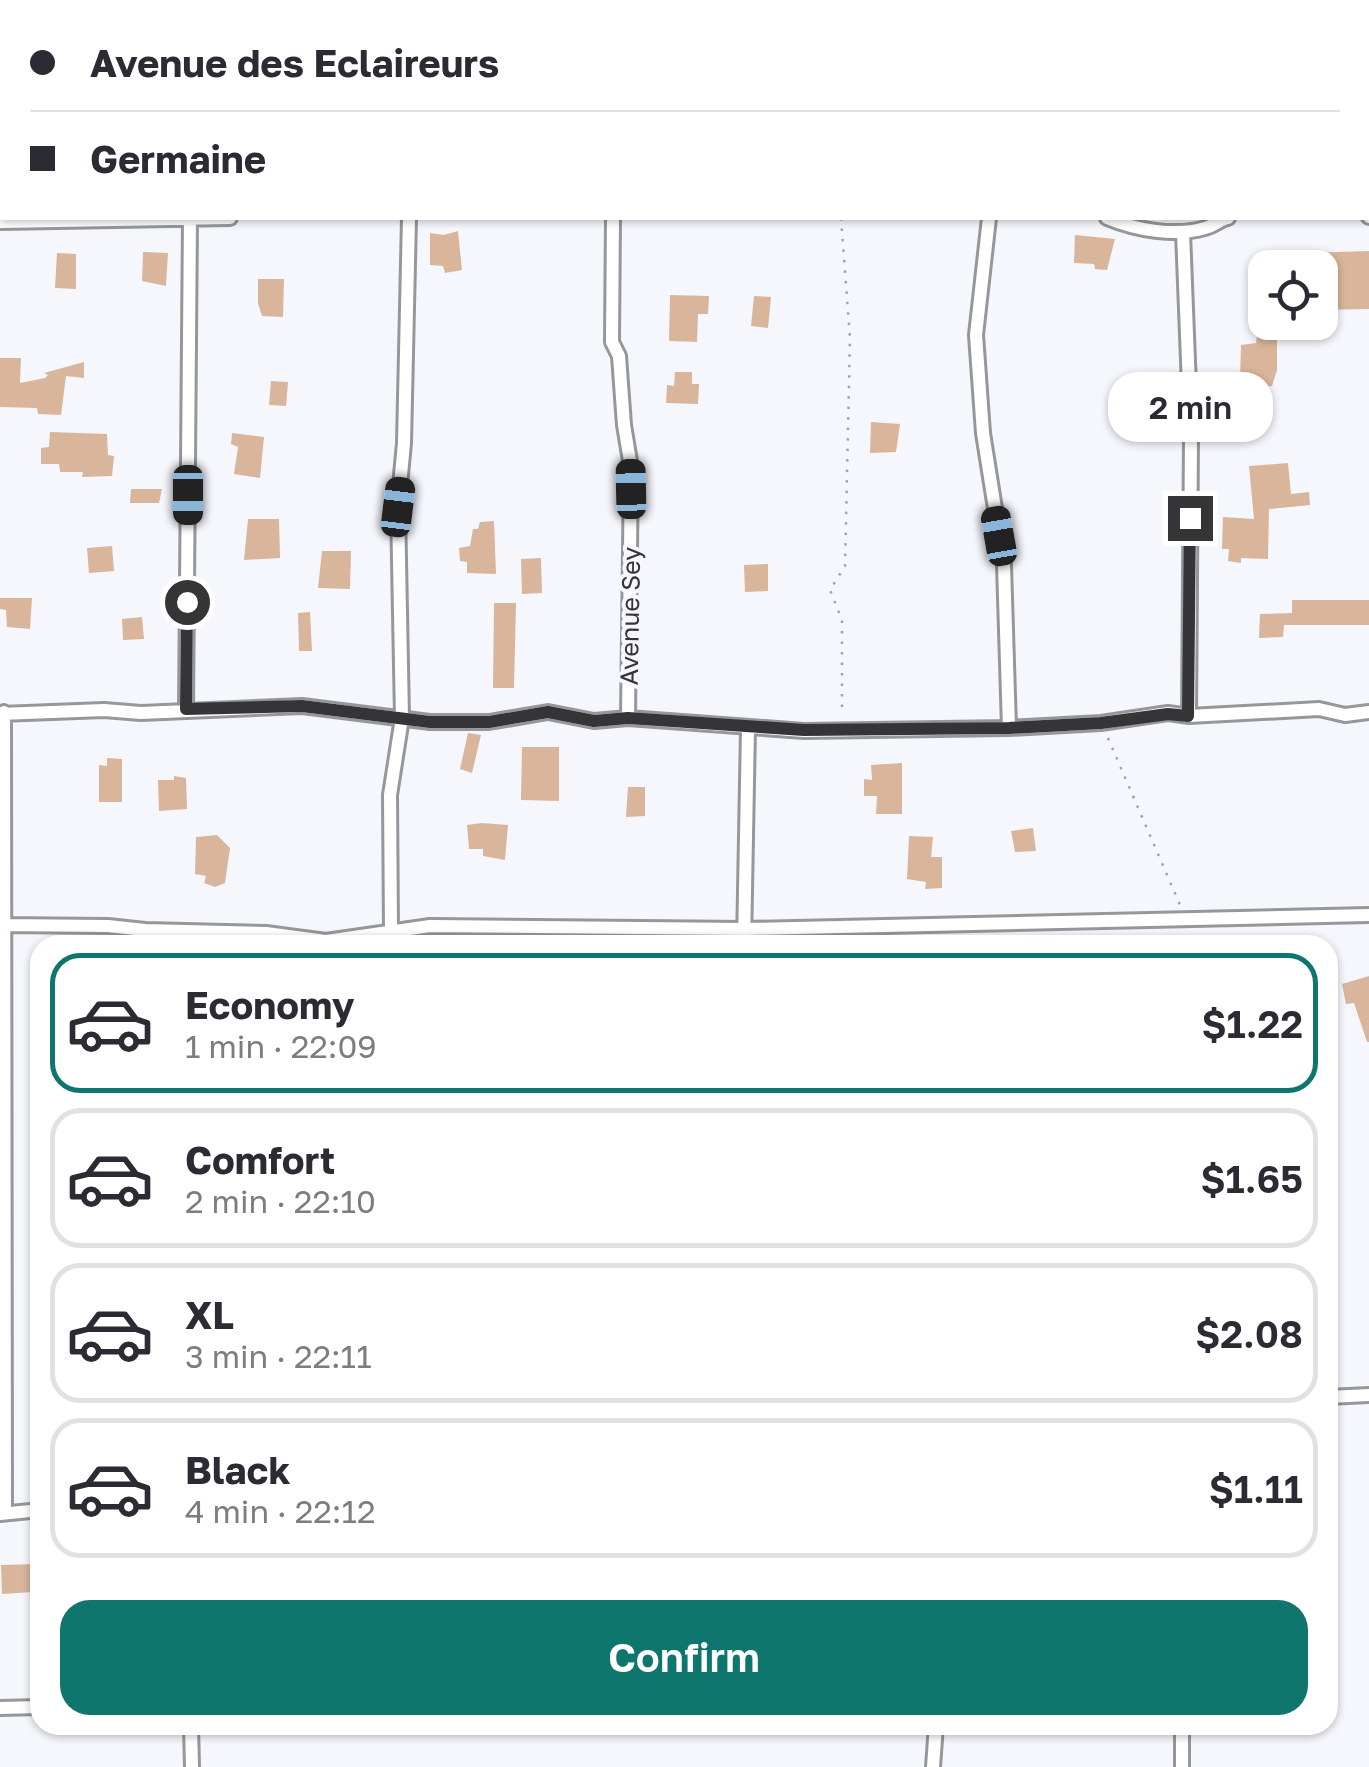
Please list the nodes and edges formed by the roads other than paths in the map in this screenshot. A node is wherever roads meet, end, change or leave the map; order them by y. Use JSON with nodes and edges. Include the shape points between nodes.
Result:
{"nodes":[{"id":1,"x":127,"y":220,"type":"edge"},
{"id":2,"x":190,"y":220,"type":"edge"},
{"id":3,"x":410,"y":220,"type":"edge"},
{"id":4,"x":613,"y":220,"type":"edge"},
{"id":5,"x":989,"y":220,"type":"edge"},
{"id":6,"x":1115,"y":220,"type":"edge"},
{"id":7,"x":1220,"y":220,"type":"edge"},
{"id":8,"x":0,"y":222,"type":"edge"},
{"id":9,"x":1184,"y":232,"type":"junction"},
{"id":10,"x":186,"y":709,"type":"junction"},
{"id":11,"x":1369,"y":712,"type":"edge"},
{"id":12,"x":2,"y":713,"type":"edge"},
{"id":13,"x":1188,"y":716,"type":"junction"},
{"id":14,"x":402,"y":718,"type":"junction"},
{"id":15,"x":628,"y":718,"type":"junction"},
{"id":16,"x":748,"y":728,"type":"junction"},
{"id":17,"x":1009,"y":728,"type":"junction"},
{"id":18,"x":1369,"y":916,"type":"edge"},
{"id":19,"x":3,"y":925,"type":"edge"},
{"id":20,"x":746,"y":929,"type":"junction"},
{"id":21,"x":391,"y":930,"type":"junction"},
{"id":22,"x":281,"y":935,"type":"edge"},
{"id":23,"x":361,"y":935,"type":"edge"},
{"id":24,"x":745,"y":935,"type":"edge"},
{"id":25,"x":1369,"y":1395,"type":"edge"},
{"id":26,"x":1338,"y":1397,"type":"edge"},
{"id":27,"x":30,"y":1511,"type":"edge"},
{"id":28,"x":3,"y":1514,"type":"edge"},
{"id":29,"x":30,"y":1707,"type":"edge"},
{"id":30,"x":0,"y":1708,"type":"edge"},
{"id":31,"x":191,"y":1735,"type":"edge"},
{"id":32,"x":935,"y":1735,"type":"edge"},
{"id":33,"x":1182,"y":1735,"type":"edge"},
{"id":34,"x":192,"y":1767,"type":"edge"},
{"id":35,"x":933,"y":1767,"type":"edge"},
{"id":36,"x":1182,"y":1767,"type":"edge"}],
"edges":[{"from":1,"to":8,"type":"street"},
{"from":2,"to":10,"type":"street"},
{"from":3,"to":14,"type":"street","via":[[398,507]]},
{"from":4,"to":15,"type":"street","name":"Avenue Sey","via":[[612,342],[631,467]]},
{"from":5,"to":17,"type":"street","via":[[976,335],[1004,566]]},
{"from":6,"to":9,"type":"street"},
{"from":7,"to":9,"type":"street"},
{"from":9,"to":13,"type":"street","via":[[1191,438]]},
{"from":10,"to":12,"type":"street"},
{"from":10,"to":14,"type":"street","via":[[302,706]]},
{"from":11,"to":13,"type":"street"},
{"from":12,"to":19,"type":"street"},
{"from":13,"to":17,"type":"street"},
{"from":14,"to":15,"type":"street","via":[[489,722],[548,712],[594,721]]},
{"from":14,"to":21,"type":"street","via":[[390,795]]},
{"from":15,"to":16,"type":"street"},
{"from":16,"to":17,"type":"street"},
{"from":16,"to":20,"type":"street"},
{"from":18,"to":20,"type":"street"},
{"from":19,"to":22,"type":"street"},
{"from":19,"to":28,"type":"street"},
{"from":20,"to":21,"type":"street"},
{"from":20,"to":24,"type":"street"},
{"from":21,"to":23,"type":"street"},
{"from":25,"to":26,"type":"street"},
{"from":27,"to":28,"type":"street"},
{"from":29,"to":30,"type":"street"},
{"from":31,"to":34,"type":"street"},
{"from":32,"to":35,"type":"street"},
{"from":33,"to":36,"type":"street"}]}
